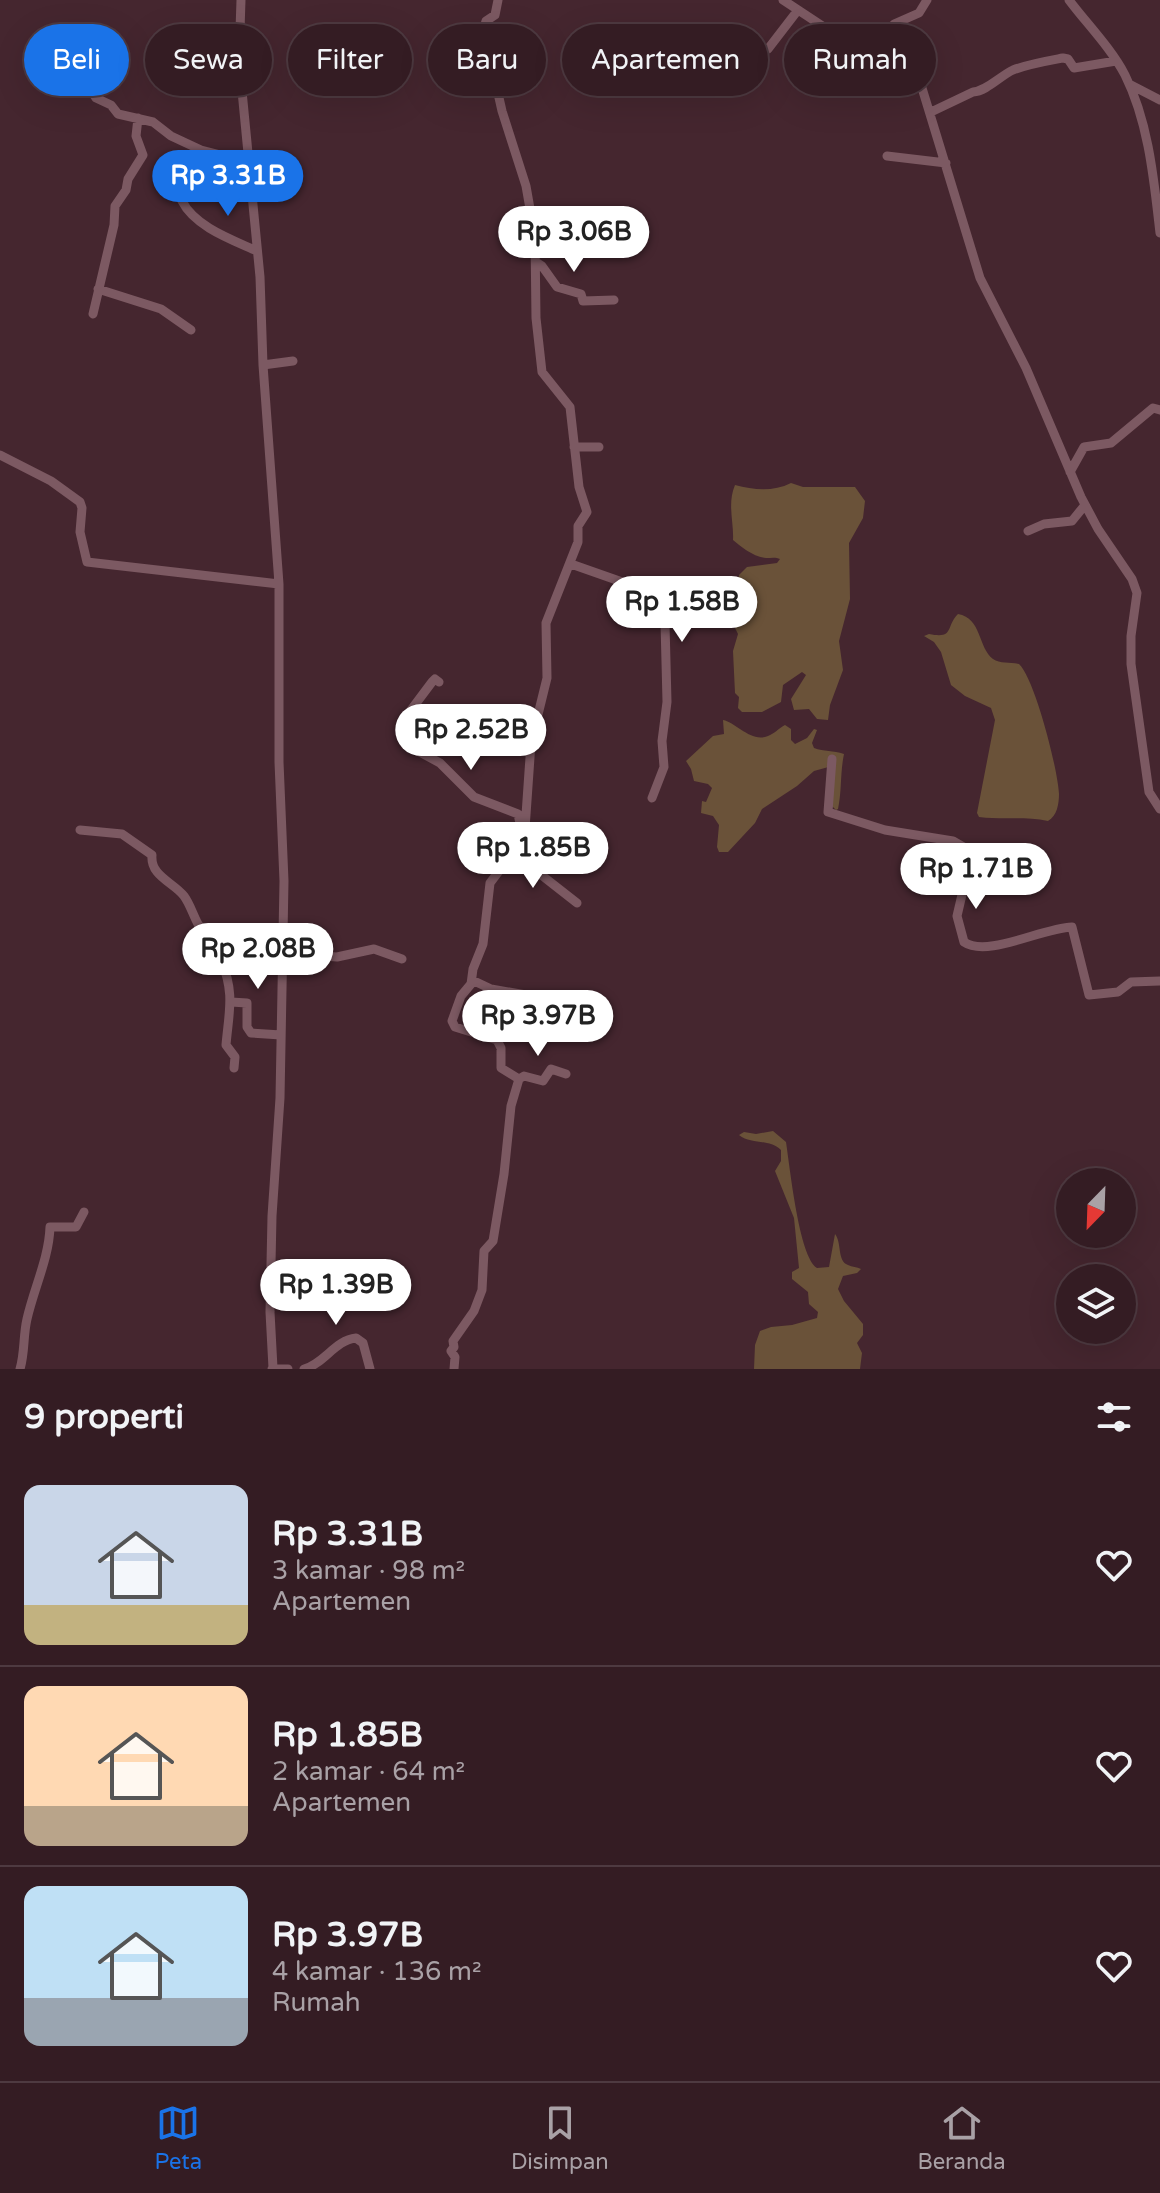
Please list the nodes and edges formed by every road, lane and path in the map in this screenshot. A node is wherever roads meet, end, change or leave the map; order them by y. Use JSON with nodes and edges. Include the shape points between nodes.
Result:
{"nodes":[{"id":1,"x":241,"y":0,"type":"edge"},
{"id":2,"x":498,"y":0,"type":"edge"},
{"id":3,"x":783,"y":0,"type":"edge"},
{"id":4,"x":927,"y":0,"type":"edge"},
{"id":5,"x":1069,"y":0,"type":"edge"},
{"id":6,"x":798,"y":10,"type":"junction"},
{"id":7,"x":819,"y":24,"type":"edge"},
{"id":8,"x":894,"y":24,"type":"edge"},
{"id":9,"x":768,"y":49,"type":"dead end"},
{"id":10,"x":1116,"y":61,"type":"junction"},
{"id":11,"x":1129,"y":84,"type":"junction"},
{"id":12,"x":95,"y":96,"type":"edge"},
{"id":13,"x":923,"y":96,"type":"edge"},
{"id":14,"x":1160,"y":100,"type":"edge"},
{"id":15,"x":931,"y":112,"type":"junction"},
{"id":16,"x":138,"y":118,"type":"junction"},
{"id":17,"x":887,"y":156,"type":"dead end"},
{"id":18,"x":248,"y":162,"type":"junction"},
{"id":19,"x":946,"y":163,"type":"junction"},
{"id":20,"x":182,"y":201,"type":"dead end"},
{"id":21,"x":1160,"y":233,"type":"edge"},
{"id":22,"x":257,"y":251,"type":"junction"},
{"id":23,"x":536,"y":262,"type":"junction"},
{"id":24,"x":98,"y":289,"type":"junction"},
{"id":25,"x":614,"y":300,"type":"dead end"},
{"id":26,"x":93,"y":314,"type":"dead end"},
{"id":27,"x":191,"y":330,"type":"dead end"},
{"id":28,"x":293,"y":361,"type":"dead end"},
{"id":29,"x":263,"y":365,"type":"junction"},
{"id":30,"x":1160,"y":410,"type":"edge"},
{"id":31,"x":574,"y":447,"type":"junction"},
{"id":32,"x":599,"y":447,"type":"dead end"},
{"id":33,"x":0,"y":455,"type":"edge"},
{"id":34,"x":1070,"y":472,"type":"junction"},
{"id":35,"x":1085,"y":505,"type":"junction"},
{"id":36,"x":1028,"y":531,"type":"dead end"},
{"id":37,"x":571,"y":564,"type":"junction"},
{"id":38,"x":279,"y":584,"type":"junction"},
{"id":39,"x":439,"y":682,"type":"dead end"},
{"id":40,"x":832,"y":759,"type":"dead end"},
{"id":41,"x":652,"y":798,"type":"dead end"},
{"id":42,"x":1160,"y":809,"type":"edge"},
{"id":43,"x":80,"y":830,"type":"dead end"},
{"id":44,"x":520,"y":843,"type":"junction"},
{"id":45,"x":577,"y":903,"type":"dead end"},
{"id":46,"x":282,"y":953,"type":"junction"},
{"id":47,"x":402,"y":959,"type":"dead end"},
{"id":48,"x":472,"y":980,"type":"junction"},
{"id":49,"x":1160,"y":981,"type":"edge"},
{"id":50,"x":526,"y":995,"type":"dead end"},
{"id":51,"x":231,"y":1002,"type":"junction"},
{"id":52,"x":281,"y":1035,"type":"junction"},
{"id":53,"x":234,"y":1068,"type":"dead end"},
{"id":54,"x":566,"y":1074,"type":"dead end"},
{"id":55,"x":519,"y":1079,"type":"junction"},
{"id":56,"x":84,"y":1212,"type":"dead end"},
{"id":57,"x":20,"y":1369,"type":"edge"},
{"id":58,"x":273,"y":1369,"type":"edge"},
{"id":59,"x":288,"y":1369,"type":"edge"},
{"id":60,"x":304,"y":1369,"type":"edge"},
{"id":61,"x":370,"y":1369,"type":"edge"},
{"id":62,"x":454,"y":1369,"type":"edge"}],
"edges":[{"from":1,"to":18,"type":"street","via":[[239,60]]},
{"from":2,"to":23,"type":"street","via":[[495,15],[484,28],[526,186]]},
{"from":3,"to":6,"type":"street"},
{"from":4,"to":8,"type":"street","via":[[919,13]]},
{"from":5,"to":10,"type":"street"},
{"from":6,"to":7,"type":"street"},
{"from":6,"to":9,"type":"street"},
{"from":10,"to":11,"type":"street"},
{"from":10,"to":15,"type":"street","via":[[1074,68],[1063,58],[1022,67]]},
{"from":11,"to":14,"type":"street"},
{"from":11,"to":21,"type":"street","via":[[1151,163]]},
{"from":12,"to":16,"type":"street","via":[[118,114]]},
{"from":13,"to":15,"type":"street"},
{"from":15,"to":19,"type":"street"},
{"from":16,"to":18,"type":"street","via":[[201,150]]},
{"from":16,"to":24,"type":"street","via":[[136,136],[143,155],[115,206]]},
{"from":17,"to":19,"type":"street"},
{"from":18,"to":22,"type":"street"},
{"from":19,"to":34,"type":"street","via":[[980,278]]},
{"from":20,"to":22,"type":"street","via":[[211,227]]},
{"from":22,"to":29,"type":"street"},
{"from":23,"to":25,"type":"street","via":[[557,287],[580,293],[583,301]]},
{"from":23,"to":31,"type":"street","via":[[542,372],[570,407]]},
{"from":24,"to":26,"type":"street"},
{"from":24,"to":27,"type":"street","via":[[155,306]]},
{"from":28,"to":29,"type":"street"},
{"from":29,"to":38,"type":"street"},
{"from":30,"to":34,"type":"street","via":[[1153,408],[1111,443],[1084,447]]},
{"from":31,"to":32,"type":"street"},
{"from":31,"to":37,"type":"street","via":[[587,507]]},
{"from":33,"to":38,"type":"street","via":[[80,502],[87,562]]},
{"from":34,"to":35,"type":"street"},
{"from":35,"to":36,"type":"street","via":[[1072,521]]},
{"from":35,"to":42,"type":"street","via":[[1137,593],[1131,664],[1149,792]]},
{"from":37,"to":41,"type":"street","via":[[645,590],[660,601],[667,702],[664,767]]},
{"from":37,"to":44,"type":"street","via":[[546,623],[547,678],[531,743]]},
{"from":38,"to":46,"type":"street"},
{"from":39,"to":44,"type":"street","via":[[432,682],[405,718],[416,750],[440,763],[468,794],[518,814]]},
{"from":40,"to":49,"type":"street","via":[[828,812],[885,830],[953,841],[971,850],[957,916],[964,942],[983,948],[1072,927],[1089,995],[1118,992],[1131,982]]},
{"from":43,"to":51,"type":"street","via":[[119,833],[151,853],[152,865],[186,898],[215,946]]},
{"from":44,"to":45,"type":"street","via":[[540,874]]},
{"from":44,"to":48,"type":"street","via":[[490,883],[487,929]]},
{"from":46,"to":47,"type":"street","via":[[337,957],[374,949]]},
{"from":46,"to":52,"type":"street"},
{"from":48,"to":50,"type":"street"},
{"from":48,"to":55,"type":"street","via":[[452,1024],[497,1040],[501,1068]]},
{"from":51,"to":52,"type":"street","via":[[247,1003],[249,1031]]},
{"from":51,"to":53,"type":"street","via":[[226,1045],[235,1057]]},
{"from":52,"to":58,"type":"street","via":[[270,1312]]},
{"from":54,"to":55,"type":"street","via":[[551,1069],[543,1081]]},
{"from":55,"to":62,"type":"street","via":[[493,1241],[484,1251],[482,1290],[474,1311],[453,1341]]},
{"from":56,"to":57,"type":"street","via":[[76,1227],[50,1227]]},
{"from":58,"to":59,"type":"street"},
{"from":60,"to":61,"type":"street","via":[[351,1338],[362,1341]]}]}
